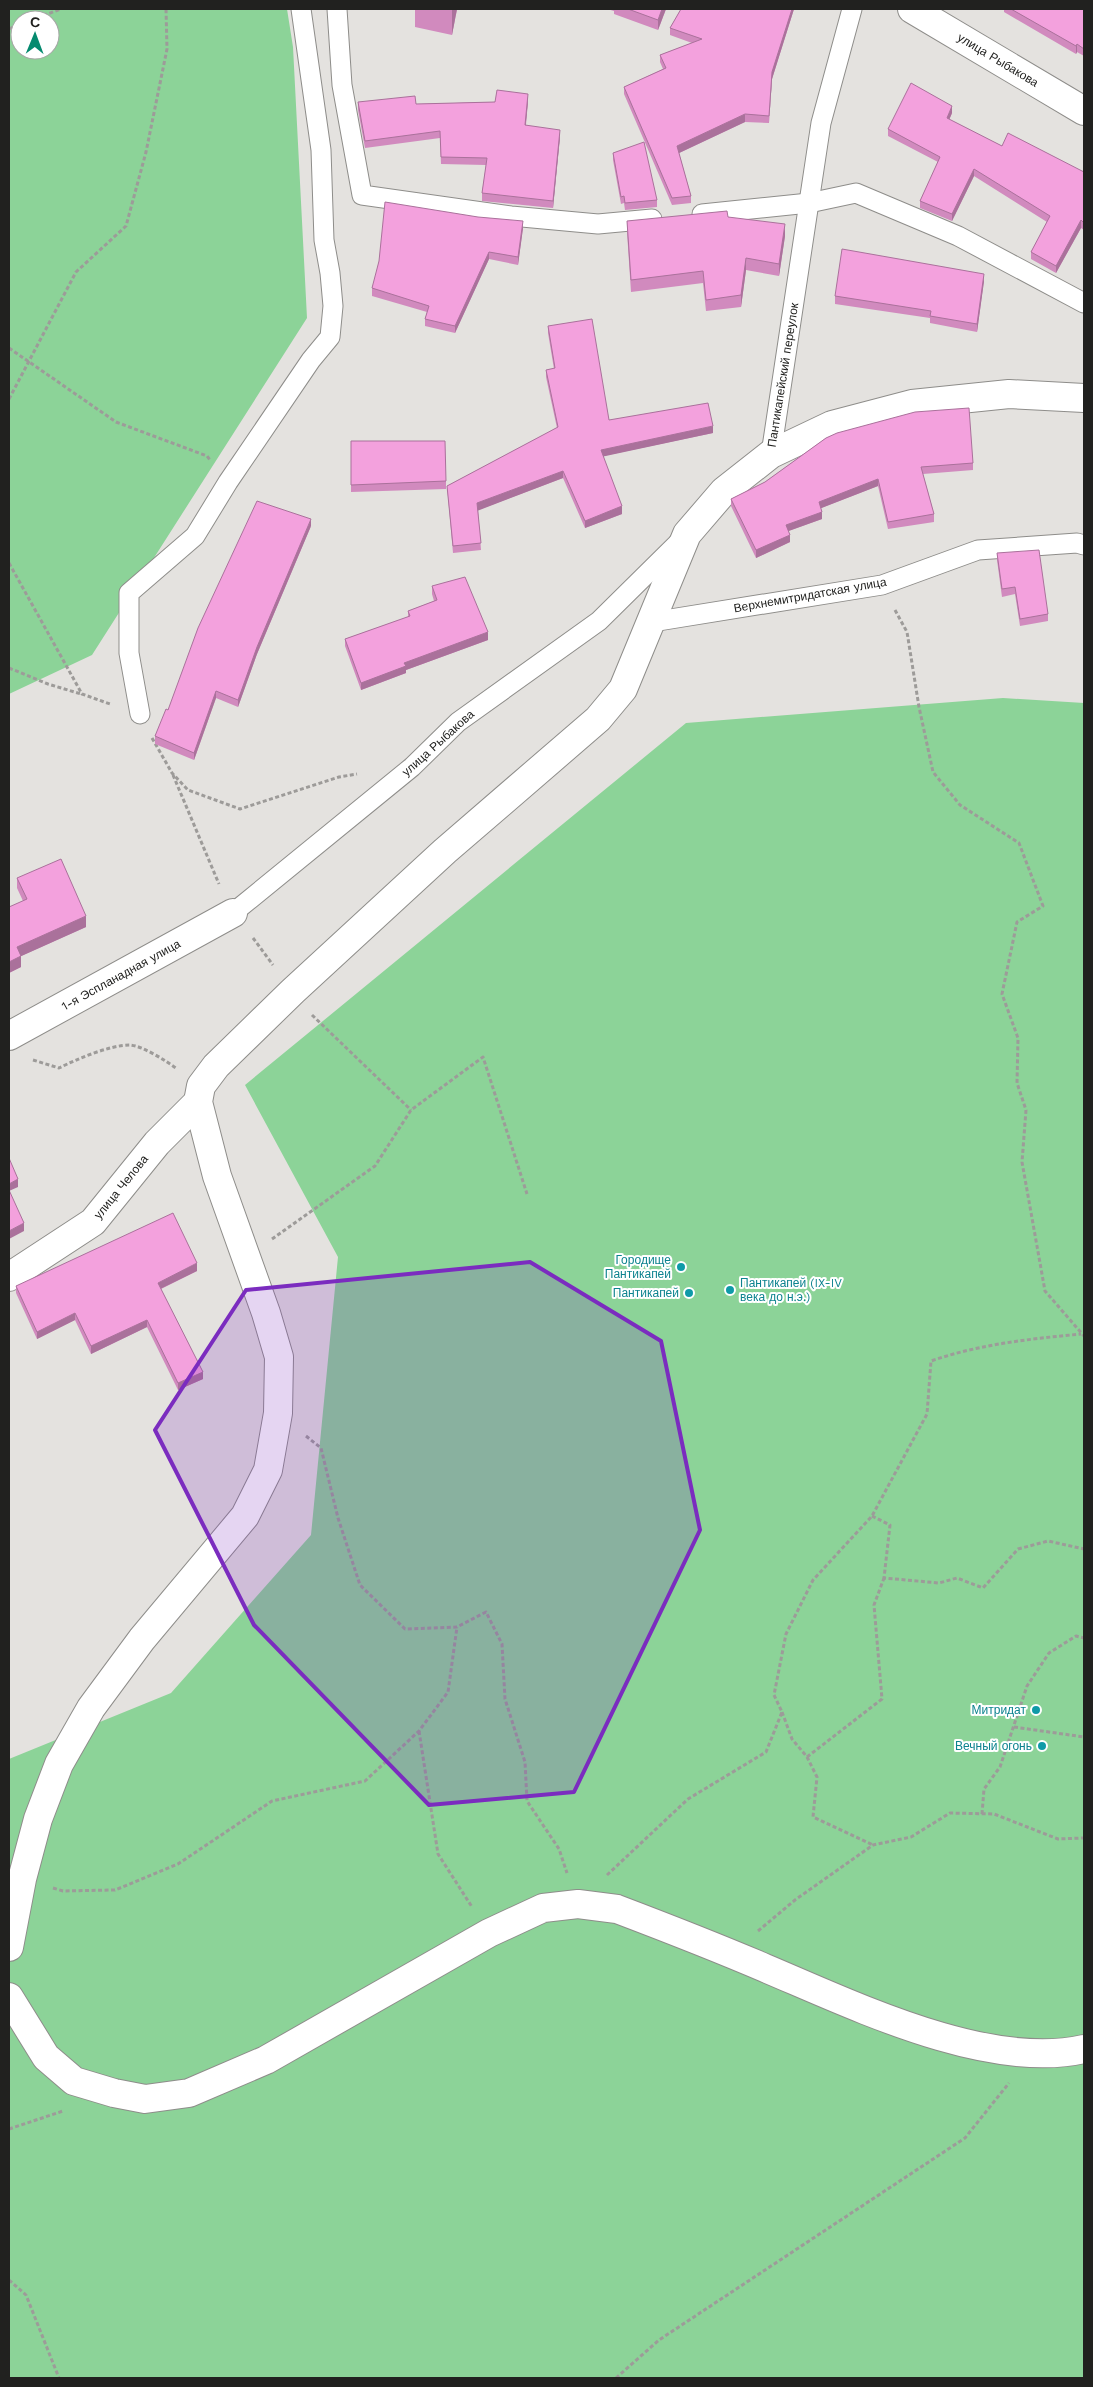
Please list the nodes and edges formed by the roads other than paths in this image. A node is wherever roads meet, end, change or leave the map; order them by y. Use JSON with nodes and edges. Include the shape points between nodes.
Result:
{"nodes":[{"id":1,"x":301,"y":9,"type":"edge"},
{"id":2,"x":337,"y":9,"type":"edge"},
{"id":3,"x":852,"y":9,"type":"edge"},
{"id":4,"x":912,"y":9,"type":"edge"},
{"id":5,"x":1084,"y":111,"type":"edge"},
{"id":6,"x":809,"y":203,"type":"junction"},
{"id":7,"x":685,"y":215,"type":"edge"},
{"id":8,"x":666,"y":217,"type":"edge"},
{"id":9,"x":1084,"y":303,"type":"edge"},
{"id":10,"x":1084,"y":398,"type":"edge"},
{"id":11,"x":771,"y":454,"type":"junction"},
{"id":12,"x":687,"y":534,"type":"junction"},
{"id":13,"x":1084,"y":545,"type":"edge"},
{"id":14,"x":652,"y":622,"type":"junction"},
{"id":15,"x":140,"y":714,"type":"road end"},
{"id":16,"x":233,"y":913,"type":"joint"},
{"id":17,"x":17,"y":1046,"type":"edge"},
{"id":18,"x":200,"y":1094,"type":"junction"},
{"id":19,"x":9,"y":1277,"type":"edge"},
{"id":20,"x":9,"y":1947,"type":"edge"},
{"id":21,"x":9,"y":1997,"type":"edge"},
{"id":22,"x":1084,"y":2049,"type":"edge"}],
"edges":[{"from":1,"to":15,"type":"lane","via":[[321,150],[324,240],[333,306],[330,337],[228,482],[195,536],[129,594],[129,653]]},
{"from":2,"to":8,"type":"lane","via":[[342,85],[362,195],[511,216],[598,224]]},
{"from":3,"to":6,"type":"lane","name":"Пантикапейский переулок","via":[[821,123]]},
{"from":4,"to":5,"type":"street","name":"улица Рыбакова"},
{"from":6,"to":7,"type":"lane"},
{"from":6,"to":9,"type":"lane","via":[[856,193],[958,236]]},
{"from":6,"to":11,"type":"lane","name":"Пантикапейский переулок"},
{"from":10,"to":11,"type":"street","name":"Пантикапейский переулок","via":[[1009,394],[912,404],[832,426]]},
{"from":11,"to":12,"type":"street","name":"улица Челова","via":[[724,491]]},
{"from":12,"to":14,"type":"street","name":"улица Челова"},
{"from":12,"to":16,"type":"lane","name":"улица Рыбакова","via":[[599,621],[458,722],[412,767]]},
{"from":13,"to":14,"type":"lane","name":"Верхнемитридатская улица","via":[[978,550],[882,585]]},
{"from":14,"to":18,"type":"street","name":"улица Челова","via":[[623,689],[598,719],[444,851],[293,992],[216,1066]]},
{"from":16,"to":17,"type":"street","name":"1-я Эспланадная улица"},
{"from":18,"to":19,"type":"street","name":"улица Челова","via":[[93,1222]]},
{"from":18,"to":20,"type":"street","via":[[217,1176],[279,1358],[278,1413],[268,1470],[245,1516],[142,1639],[91,1708],[59,1764],[38,1819]]},
{"from":21,"to":22,"type":"street","via":[[46,2057],[74,2081],[145,2099],[190,2093],[266,2060],[489,1933],[543,1908],[578,1904],[617,1909],[901,2023],[961,2042],[1027,2053]]}]}
